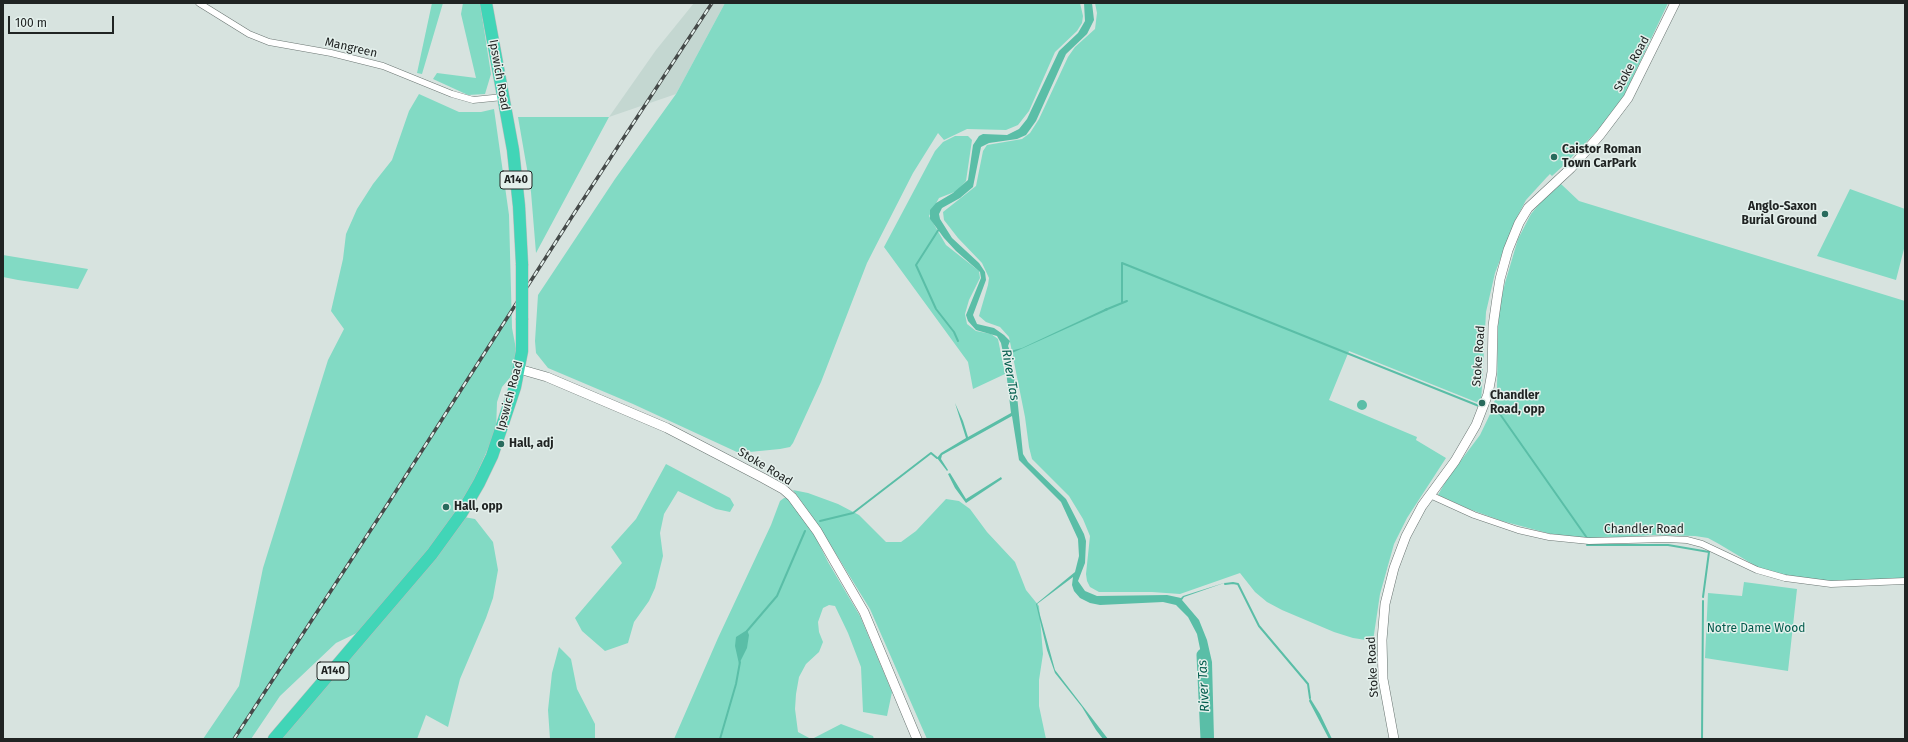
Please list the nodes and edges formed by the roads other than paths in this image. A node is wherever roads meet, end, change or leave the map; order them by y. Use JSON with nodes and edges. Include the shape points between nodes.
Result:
{"nodes":[{"id":1,"x":199,"y":3,"type":"edge"},
{"id":2,"x":486,"y":3,"type":"edge"},
{"id":3,"x":1675,"y":3,"type":"edge"},
{"id":4,"x":503,"y":97,"type":"junction"},
{"id":5,"x":519,"y":369,"type":"junction"},
{"id":6,"x":1430,"y":495,"type":"junction"},
{"id":7,"x":1905,"y":581,"type":"edge"},
{"id":8,"x":274,"y":739,"type":"edge"},
{"id":9,"x":917,"y":739,"type":"edge"},
{"id":10,"x":1394,"y":739,"type":"edge"}],
"edges":[{"from":1,"to":4,"type":"street","name":"Mangreen","via":[[249,34],[269,42],[331,53],[383,66],[473,100]]},
{"from":2,"to":4,"type":"highway","name":"Ipswich Road","number":"A140"},
{"from":3,"to":6,"type":"street","name":"Stoke Road","via":[[1628,98],[1600,135],[1571,168],[1528,208],[1519,223],[1500,279],[1493,326],[1492,372],[1488,394],[1476,425],[1455,461]]},
{"from":4,"to":5,"type":"highway","name":"Ipswich Road","number":"A140","bridge":true,"via":[[513,150],[519,206],[522,264],[522,351]]},
{"from":5,"to":8,"type":"highway","name":"Ipswich Road","number":"A140","via":[[492,456],[460,514],[413,578]]},
{"from":5,"to":9,"type":"street","name":"Stoke Road","via":[[547,377],[667,428],[783,489],[816,531],[864,612]]},
{"from":6,"to":7,"type":"street","name":"Chandler Road","via":[[1474,515],[1518,530],[1549,537],[1589,541],[1687,540],[1707,546],[1757,570],[1785,578],[1831,584]]},
{"from":6,"to":10,"type":"street","name":"Stoke Road","via":[[1406,536],[1394,568],[1385,604],[1382,640],[1383,679]]}]}
